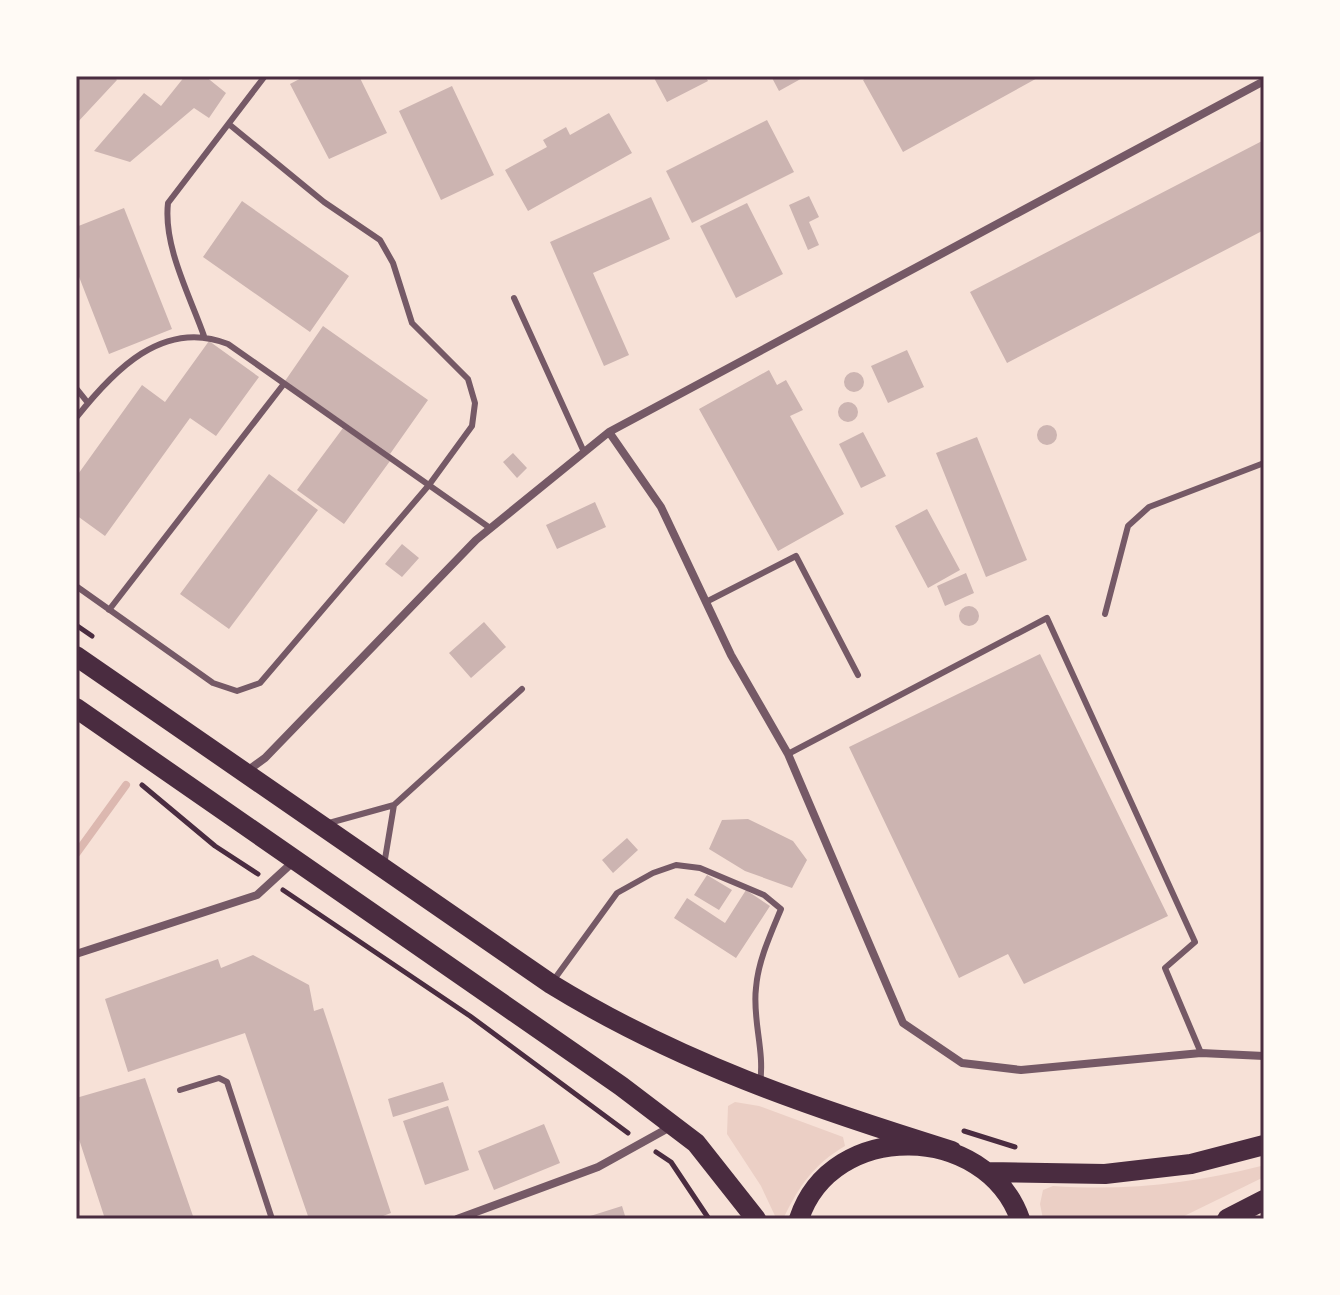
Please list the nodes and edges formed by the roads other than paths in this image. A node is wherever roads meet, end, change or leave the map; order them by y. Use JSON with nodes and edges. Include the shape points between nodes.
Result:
{"nodes":[{"id":1,"x":265,"y":76,"type":"edge"},
{"id":2,"x":1264,"y":81,"type":"edge"},
{"id":3,"x":230,"y":125,"type":"junction"},
{"id":4,"x":514,"y":298,"type":"dead end"},
{"id":5,"x":204,"y":336,"type":"junction"},
{"id":6,"x":283,"y":385,"type":"junction"},
{"id":7,"x":76,"y":388,"type":"edge"},
{"id":8,"x":88,"y":403,"type":"junction"},
{"id":9,"x":76,"y":418,"type":"edge"},
{"id":10,"x":609,"y":432,"type":"junction"},
{"id":11,"x":584,"y":452,"type":"junction"},
{"id":12,"x":1264,"y":463,"type":"edge"},
{"id":13,"x":429,"y":485,"type":"junction"},
{"id":14,"x":490,"y":528,"type":"junction"},
{"id":15,"x":76,"y":586,"type":"edge"},
{"id":16,"x":706,"y":602,"type":"junction"},
{"id":17,"x":109,"y":610,"type":"junction"},
{"id":18,"x":1105,"y":614,"type":"dead end"},
{"id":19,"x":76,"y":656,"type":"edge"},
{"id":20,"x":858,"y":675,"type":"dead end"},
{"id":21,"x":522,"y":689,"type":"dead end"},
{"id":22,"x":76,"y":708,"type":"edge"},
{"id":23,"x":788,"y":754,"type":"junction"},
{"id":24,"x":247,"y":771,"type":"junction"},
{"id":25,"x":394,"y":805,"type":"junction"},
{"id":26,"x":322,"y":824,"type":"junction"},
{"id":27,"x":295,"y":861,"type":"junction"},
{"id":28,"x":384,"y":867,"type":"junction"},
{"id":29,"x":76,"y":954,"type":"edge"},
{"id":30,"x":551,"y":984,"type":"junction"},
{"id":31,"x":1201,"y":1053,"type":"junction"},
{"id":32,"x":1264,"y":1056,"type":"edge"},
{"id":33,"x":759,"y":1086,"type":"junction"},
{"id":34,"x":180,"y":1090,"type":"dead end"},
{"id":35,"x":673,"y":1125,"type":"junction"},
{"id":36,"x":1264,"y":1145,"type":"edge"},
{"id":37,"x":952,"y":1151,"type":"junction"},
{"id":38,"x":988,"y":1172,"type":"junction"},
{"id":39,"x":1264,"y":1200,"type":"edge"},
{"id":40,"x":272,"y":1219,"type":"edge"},
{"id":41,"x":457,"y":1219,"type":"edge"},
{"id":42,"x":756,"y":1219,"type":"edge"},
{"id":43,"x":799,"y":1219,"type":"edge"},
{"id":44,"x":1020,"y":1219,"type":"edge"},
{"id":45,"x":1227,"y":1219,"type":"edge"}],
"edges":[{"from":1,"to":3,"type":"lane"},
{"from":2,"to":10,"type":"street"},
{"from":3,"to":5,"type":"lane","via":[[182,181],[166,215]]},
{"from":3,"to":13,"type":"lane","via":[[380,240],[412,323],[468,379],[475,403],[472,426]]},
{"from":4,"to":11,"type":"lane"},
{"from":5,"to":6,"type":"lane","via":[[228,344]]},
{"from":5,"to":8,"type":"lane","via":[[165,342],[138,354]]},
{"from":6,"to":13,"type":"lane"},
{"from":6,"to":17,"type":"lane"},
{"from":7,"to":8,"type":"lane"},
{"from":8,"to":9,"type":"lane"},
{"from":10,"to":11,"type":"street"},
{"from":10,"to":16,"type":"street","via":[[661,507]]},
{"from":11,"to":14,"type":"street"},
{"from":12,"to":18,"type":"lane","via":[[1149,507],[1128,526]]},
{"from":13,"to":14,"type":"lane"},
{"from":13,"to":17,"type":"lane","via":[[287,653],[249,689],[213,683]]},
{"from":14,"to":24,"type":"street"},
{"from":15,"to":17,"type":"lane"},
{"from":16,"to":20,"type":"lane","via":[[796,556]]},
{"from":16,"to":23,"type":"street"},
{"from":19,"to":24,"type":"highway"},
{"from":21,"to":25,"type":"lane"},
{"from":22,"to":27,"type":"highway"},
{"from":23,"to":31,"type":"street","via":[[903,1023],[962,1063],[1021,1070]]},
{"from":23,"to":31,"type":"lane","via":[[1047,618],[1195,942],[1165,968]]},
{"from":24,"to":26,"type":"highway"},
{"from":25,"to":26,"type":"lane"},
{"from":25,"to":28,"type":"lane"},
{"from":26,"to":28,"type":"highway"},
{"from":27,"to":29,"type":"street","via":[[257,895]]},
{"from":27,"to":35,"type":"highway"},
{"from":28,"to":30,"type":"highway"},
{"from":30,"to":33,"type":"highway","via":[[606,1018]]},
{"from":30,"to":33,"type":"lane","via":[[617,893],[653,873],[676,865],[700,868],[764,895],[781,909],[755,988],[763,1063]]},
{"from":31,"to":32,"type":"street"},
{"from":33,"to":37,"type":"highway"},
{"from":34,"to":40,"type":"lane","via":[[219,1078],[227,1082]]},
{"from":35,"to":41,"type":"street","via":[[598,1167]]},
{"from":35,"to":42,"type":"highway","via":[[696,1143]]},
{"from":36,"to":38,"type":"highway","via":[[1191,1164],[1105,1174]]},
{"from":37,"to":38,"type":"highway"},
{"from":37,"to":43,"type":"highway","via":[[918,1143],[883,1146],[850,1159],[822,1181]]},
{"from":38,"to":44,"type":"highway","via":[[1015,1204]]},
{"from":39,"to":45,"type":"highway"}]}
